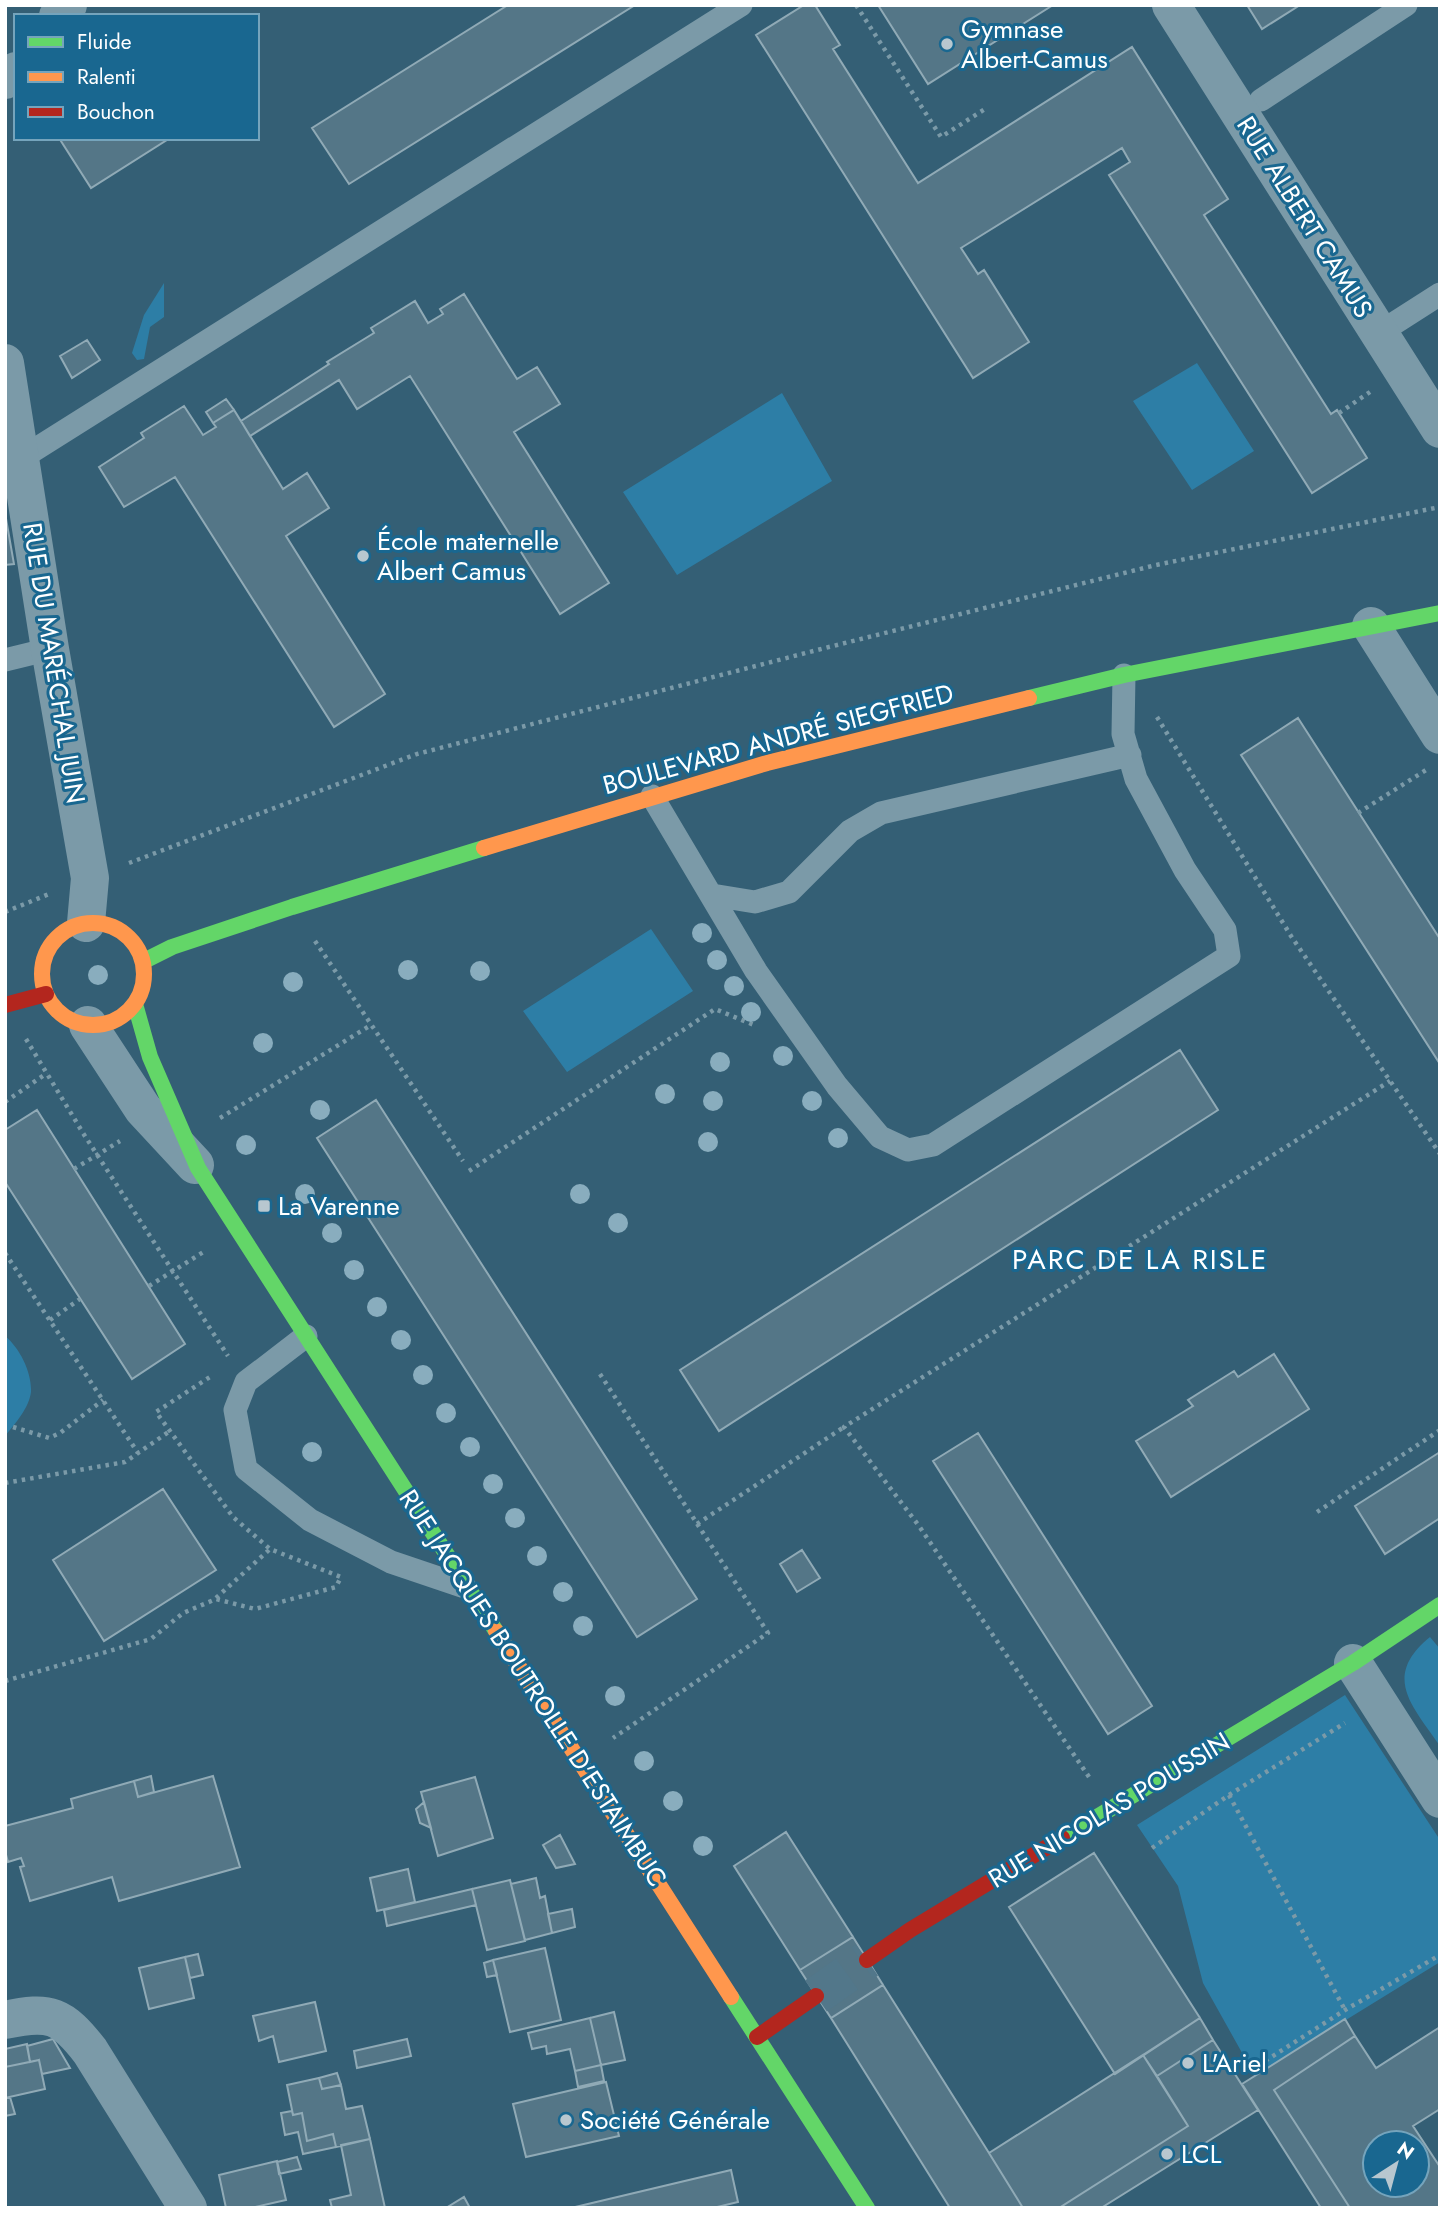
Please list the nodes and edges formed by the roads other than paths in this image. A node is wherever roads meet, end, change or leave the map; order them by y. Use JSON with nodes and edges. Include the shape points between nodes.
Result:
{"nodes":[{"id":1,"x":741,"y":5,"type":"edge"},
{"id":2,"x":1171,"y":5,"type":"edge"},
{"id":3,"x":1391,"y":9,"type":"edge"},
{"id":4,"x":1261,"y":100,"type":"dead end"},
{"id":5,"x":1440,"y":294,"type":"edge"},
{"id":6,"x":1379,"y":333,"type":"junction"},
{"id":7,"x":5,"y":363,"type":"edge"},
{"id":8,"x":1440,"y":429,"type":"edge"},
{"id":9,"x":20,"y":458,"type":"junction"},
{"id":10,"x":1440,"y":612,"type":"edge"},
{"id":11,"x":1370,"y":626,"type":"junction"},
{"id":12,"x":50,"y":649,"type":"junction"},
{"id":13,"x":5,"y":660,"type":"edge"},
{"id":14,"x":1129,"y":674,"type":"junction"},
{"id":15,"x":1434,"y":752,"type":"edge"},
{"id":16,"x":1130,"y":755,"type":"junction"},
{"id":17,"x":652,"y":796,"type":"junction"},
{"id":18,"x":712,"y":895,"type":"junction"},
{"id":19,"x":86,"y":923,"type":"junction"},
{"id":20,"x":144,"y":961,"type":"junction"},
{"id":21,"x":46,"y":993,"type":"junction"},
{"id":22,"x":135,"y":1004,"type":"junction"},
{"id":23,"x":5,"y":1005,"type":"edge"},
{"id":24,"x":88,"y":1025,"type":"junction"},
{"id":25,"x":179,"y":1143,"type":"junction"},
{"id":26,"x":306,"y":1336,"type":"junction"},
{"id":27,"x":468,"y":1588,"type":"junction"},
{"id":28,"x":1440,"y":1605,"type":"edge"},
{"id":29,"x":1353,"y":1663,"type":"junction"},
{"id":30,"x":1440,"y":1799,"type":"edge"},
{"id":31,"x":867,"y":1960,"type":"tunnel mouth"},
{"id":32,"x":816,"y":1996,"type":"tunnel mouth"},
{"id":33,"x":5,"y":2020,"type":"edge"},
{"id":34,"x":757,"y":2036,"type":"junction"},
{"id":35,"x":188,"y":2208,"type":"edge"},
{"id":36,"x":867,"y":2208,"type":"edge"}],
"edges":[{"from":1,"to":9,"type":"lane"},
{"from":2,"to":6,"type":"street","name":"RUE ALBERT CAMUS"},
{"from":3,"to":4,"type":"lane"},
{"from":5,"to":6,"type":"lane"},
{"from":6,"to":8,"type":"street","name":"RUE ALBERT CAMUS"},
{"from":7,"to":9,"type":"street","name":"RUE DU MARÉCHAL JUIN"},
{"from":9,"to":12,"type":"street","name":"RUE DU MARÉCHAL JUIN"},
{"from":10,"to":11,"type":"street","name":"BOULEVARD ANDRÉ SIEGFRIED"},
{"from":11,"to":14,"type":"street","name":"BOULEVARD ANDRÉ SIEGFRIED"},
{"from":11,"to":15,"type":"street"},
{"from":12,"to":13,"type":"lane"},
{"from":12,"to":19,"type":"street","name":"RUE DU MARÉCHAL JUIN","via":[[90,878]]},
{"from":14,"to":16,"type":"lane","via":[[1123,734]]},
{"from":14,"to":17,"type":"street","name":"BOULEVARD ANDRÉ SIEGFRIED","via":[[833,746]]},
{"from":16,"to":18,"type":"lane","via":[[881,813],[850,831],[789,892],[755,902]]},
{"from":16,"to":18,"type":"lane","via":[[1136,779],[1179,859],[1225,930],[1229,956],[933,1144],[908,1150],[880,1138],[787,1016]]},
{"from":17,"to":18,"type":"lane"},
{"from":17,"to":20,"type":"street","name":"BOULEVARD ANDRÉ SIEGFRIED","via":[[292,907],[172,947]]},
{"from":19,"to":20,"type":"street","via":[[101,923],[128,936]]},
{"from":19,"to":21,"type":"street","via":[[71,927],[49,948],[43,963]]},
{"from":20,"to":22,"type":"street","via":[[144,984]]},
{"from":21,"to":23,"type":"street"},
{"from":21,"to":24,"type":"street","via":[[63,1015]]},
{"from":22,"to":24,"type":"street","via":[[114,1021]]},
{"from":22,"to":25,"type":"street","name":"RUE JACQUES BOUTROLLE D'ESTAIMBUC"},
{"from":24,"to":25,"type":"street","name":"RUE JACQUES BOUTROLLE D'ESTAIMBUC","via":[[143,1109]]},
{"from":25,"to":26,"type":"street","name":"RUE JACQUES BOUTROLLE D'ESTAIMBUC"},
{"from":26,"to":27,"type":"street","name":"RUE JACQUES BOUTROLLE D'ESTAIMBUC"},
{"from":26,"to":27,"type":"lane","via":[[246,1382],[235,1410],[246,1469],[310,1520],[391,1562]]},
{"from":27,"to":34,"type":"street","name":"RUE JACQUES BOUTROLLE D'ESTAIMBUC"},
{"from":28,"to":29,"type":"street","name":"RUE NICOLAS POUSSIN"},
{"from":29,"to":30,"type":"street"},
{"from":29,"to":31,"type":"street","name":"RUE NICOLAS POUSSIN"},
{"from":32,"to":34,"type":"street"},
{"from":33,"to":35,"type":"street","via":[[35,2014],[54,2018],[75,2032]]},
{"from":34,"to":36,"type":"street","name":"RUE JACQUES BOUTROLLE D'ESTAIMBUC"}]}
